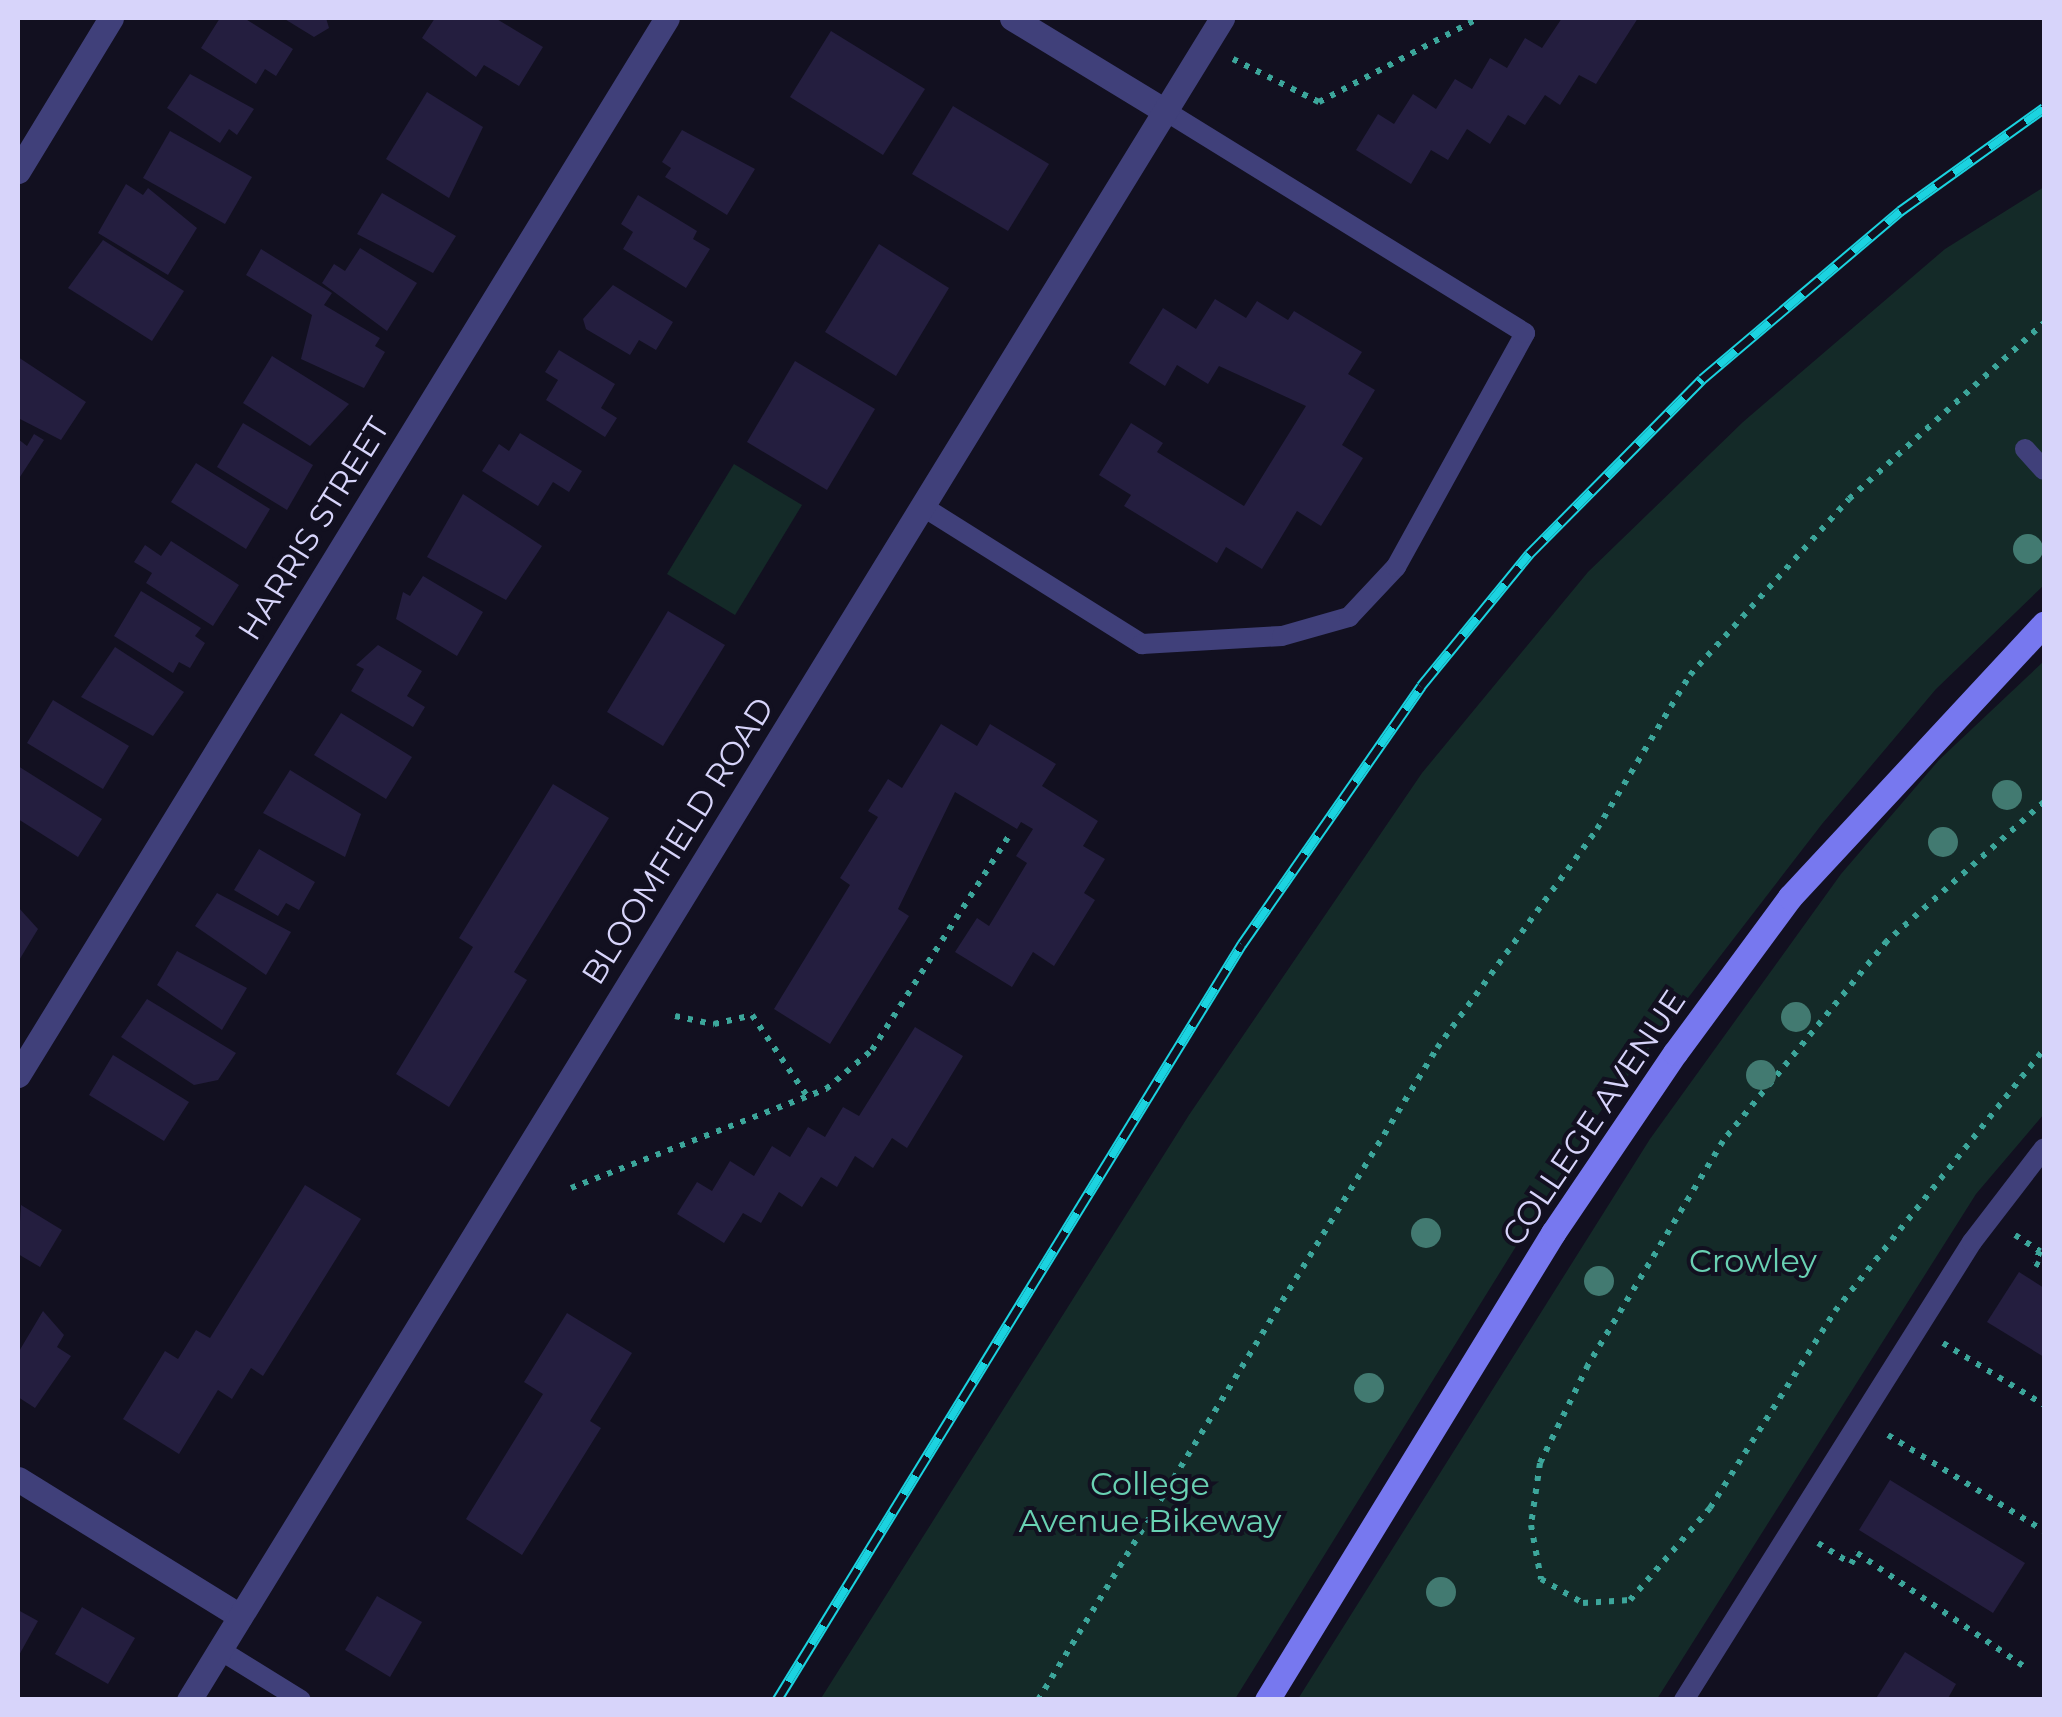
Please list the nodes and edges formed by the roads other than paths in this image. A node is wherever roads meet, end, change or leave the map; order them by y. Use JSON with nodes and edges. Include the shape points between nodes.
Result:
{"nodes":[{"id":1,"x":111,"y":18,"type":"edge"},
{"id":2,"x":667,"y":18,"type":"edge"},
{"id":3,"x":1012,"y":18,"type":"edge"},
{"id":4,"x":1222,"y":18,"type":"edge"},
{"id":5,"x":1165,"y":111,"type":"junction"},
{"id":6,"x":18,"y":170,"type":"edge"},
{"id":7,"x":2025,"y":448,"type":"dead end"},
{"id":8,"x":2044,"y":470,"type":"edge"},
{"id":9,"x":922,"y":506,"type":"junction"},
{"id":10,"x":2044,"y":624,"type":"edge"},
{"id":11,"x":18,"y":1076,"type":"edge"},
{"id":12,"x":2044,"y":1148,"type":"edge"},
{"id":13,"x":18,"y":1479,"type":"edge"},
{"id":14,"x":240,"y":1616,"type":"junction"},
{"id":15,"x":220,"y":1650,"type":"junction"},
{"id":16,"x":189,"y":1700,"type":"edge"},
{"id":17,"x":301,"y":1700,"type":"edge"},
{"id":18,"x":1267,"y":1700,"type":"edge"},
{"id":19,"x":1684,"y":1700,"type":"edge"}],
"edges":[{"from":1,"to":6,"type":"street"},
{"from":2,"to":11,"type":"street","name":"HARRIS STREET"},
{"from":3,"to":5,"type":"street"},
{"from":4,"to":5,"type":"street","name":"BLOOMFIELD ROAD"},
{"from":5,"to":9,"type":"street","name":"BLOOMFIELD ROAD"},
{"from":5,"to":9,"type":"lane","via":[[1525,333],[1396,568],[1350,616],[1282,636],[1142,644]]},
{"from":7,"to":8,"type":"lane"},
{"from":9,"to":14,"type":"street","name":"BLOOMFIELD ROAD"},
{"from":10,"to":18,"type":"street","name":"COLLEGE AVENUE","via":[[1790,897],[1675,1053],[1553,1232]]},
{"from":12,"to":19,"type":"lane","via":[[1918,1327]]},
{"from":13,"to":14,"type":"street"},
{"from":14,"to":15,"type":"street","name":"BLOOMFIELD ROAD"},
{"from":15,"to":16,"type":"street","name":"BLOOMFIELD ROAD"},
{"from":15,"to":17,"type":"lane"}]}
